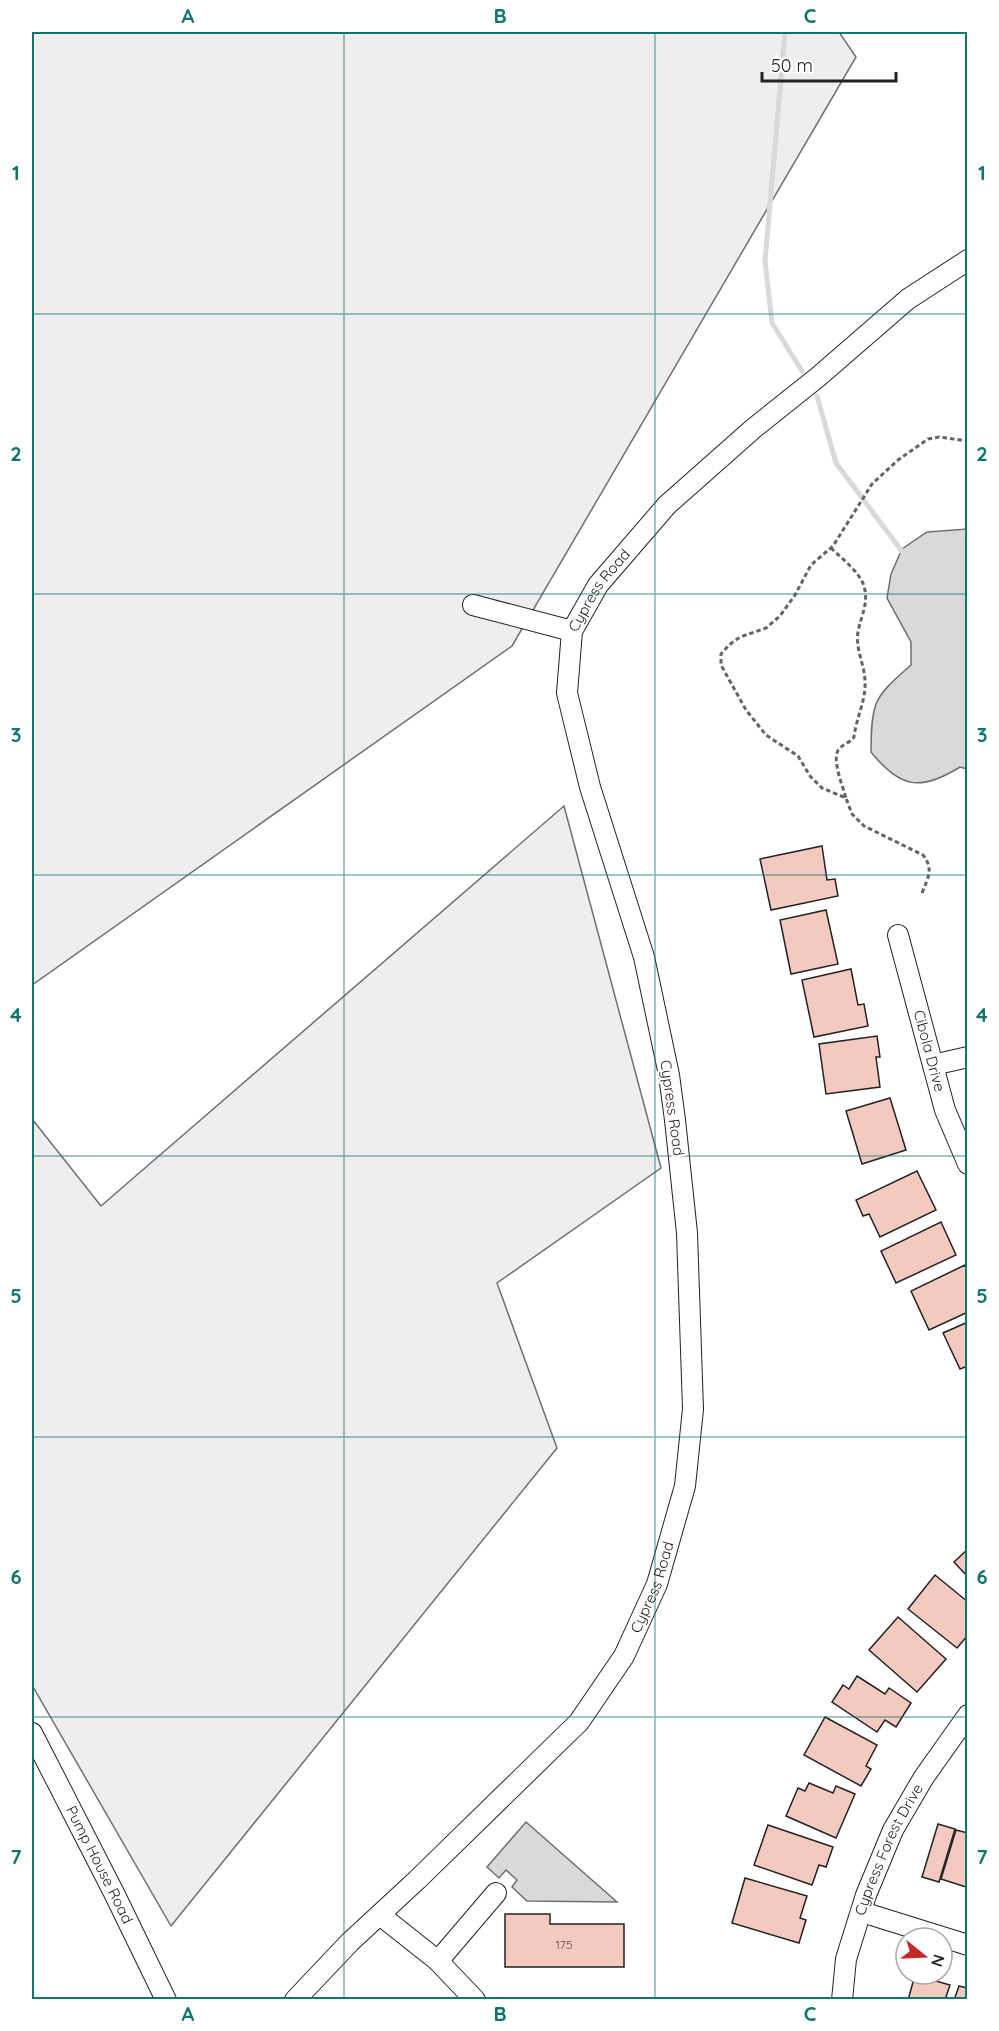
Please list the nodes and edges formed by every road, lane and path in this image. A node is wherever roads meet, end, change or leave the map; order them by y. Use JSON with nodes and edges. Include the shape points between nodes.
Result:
{"nodes":[{"id":1,"x":968,"y":260,"type":"edge"},
{"id":2,"x":968,"y":441,"type":"edge"},
{"id":3,"x":831,"y":548,"type":"junction"},
{"id":4,"x":473,"y":605,"type":"dead end"},
{"id":5,"x":572,"y":631,"type":"junction"},
{"id":6,"x":846,"y":798,"type":"junction"},
{"id":7,"x":922,"y":892,"type":"dead end"},
{"id":8,"x":898,"y":935,"type":"dead end"},
{"id":9,"x":968,"y":1057,"type":"edge"},
{"id":10,"x":933,"y":1065,"type":"junction"},
{"id":11,"x":968,"y":1164,"type":"edge"},
{"id":12,"x":968,"y":1715,"type":"edge"},
{"id":13,"x":32,"y":1733,"type":"edge"},
{"id":14,"x":496,"y":1893,"type":"dead end"},
{"id":15,"x":862,"y":1912,"type":"junction"},
{"id":16,"x":380,"y":1915,"type":"junction"},
{"id":17,"x":968,"y":1945,"type":"edge"},
{"id":18,"x":438,"y":1961,"type":"junction"},
{"id":19,"x":166,"y":2000,"type":"edge"},
{"id":20,"x":295,"y":2000,"type":"edge"},
{"id":21,"x":474,"y":2000,"type":"edge"},
{"id":22,"x":842,"y":2000,"type":"edge"}],
"edges":[{"from":1,"to":5,"type":"street","name":"Cypress Road","via":[[908,298],[667,505],[598,585]]},
{"from":2,"to":3,"type":"path","via":[[939,437],[898,460],[872,484]]},
{"from":3,"to":6,"type":"path","via":[[859,576],[866,598],[858,632],[865,692],[854,737],[836,754]]},
{"from":3,"to":6,"type":"path","via":[[811,565],[780,616],[766,628],[729,645],[721,654],[721,665],[746,710],[766,735],[798,756],[822,788]]},
{"from":4,"to":5,"type":"street"},
{"from":5,"to":16,"type":"street","name":"Cypress Road","via":[[567,693],[590,787],[644,957],[675,1120],[687,1233],[693,1409],[685,1486],[657,1584],[624,1656],[579,1722]]},
{"from":6,"to":7,"type":"path","via":[[852,814],[864,826],[922,855],[929,863],[929,876]]},
{"from":8,"to":10,"type":"street","name":"Cibola Drive"},
{"from":9,"to":10,"type":"street"},
{"from":10,"to":11,"type":"street","name":"Cibola Drive","via":[[945,1110]]},
{"from":12,"to":15,"type":"street","name":"Cypress Forest Drive","via":[[893,1830]]},
{"from":13,"to":19,"type":"street","name":"Pump House Road"},
{"from":14,"to":18,"type":"street"},
{"from":15,"to":17,"type":"street"},
{"from":15,"to":22,"type":"street","name":"Cypress Forest Drive","via":[[846,1959]]},
{"from":16,"to":18,"type":"street"},
{"from":16,"to":20,"type":"street","name":"Cypress Road"},
{"from":18,"to":21,"type":"street"}]}
